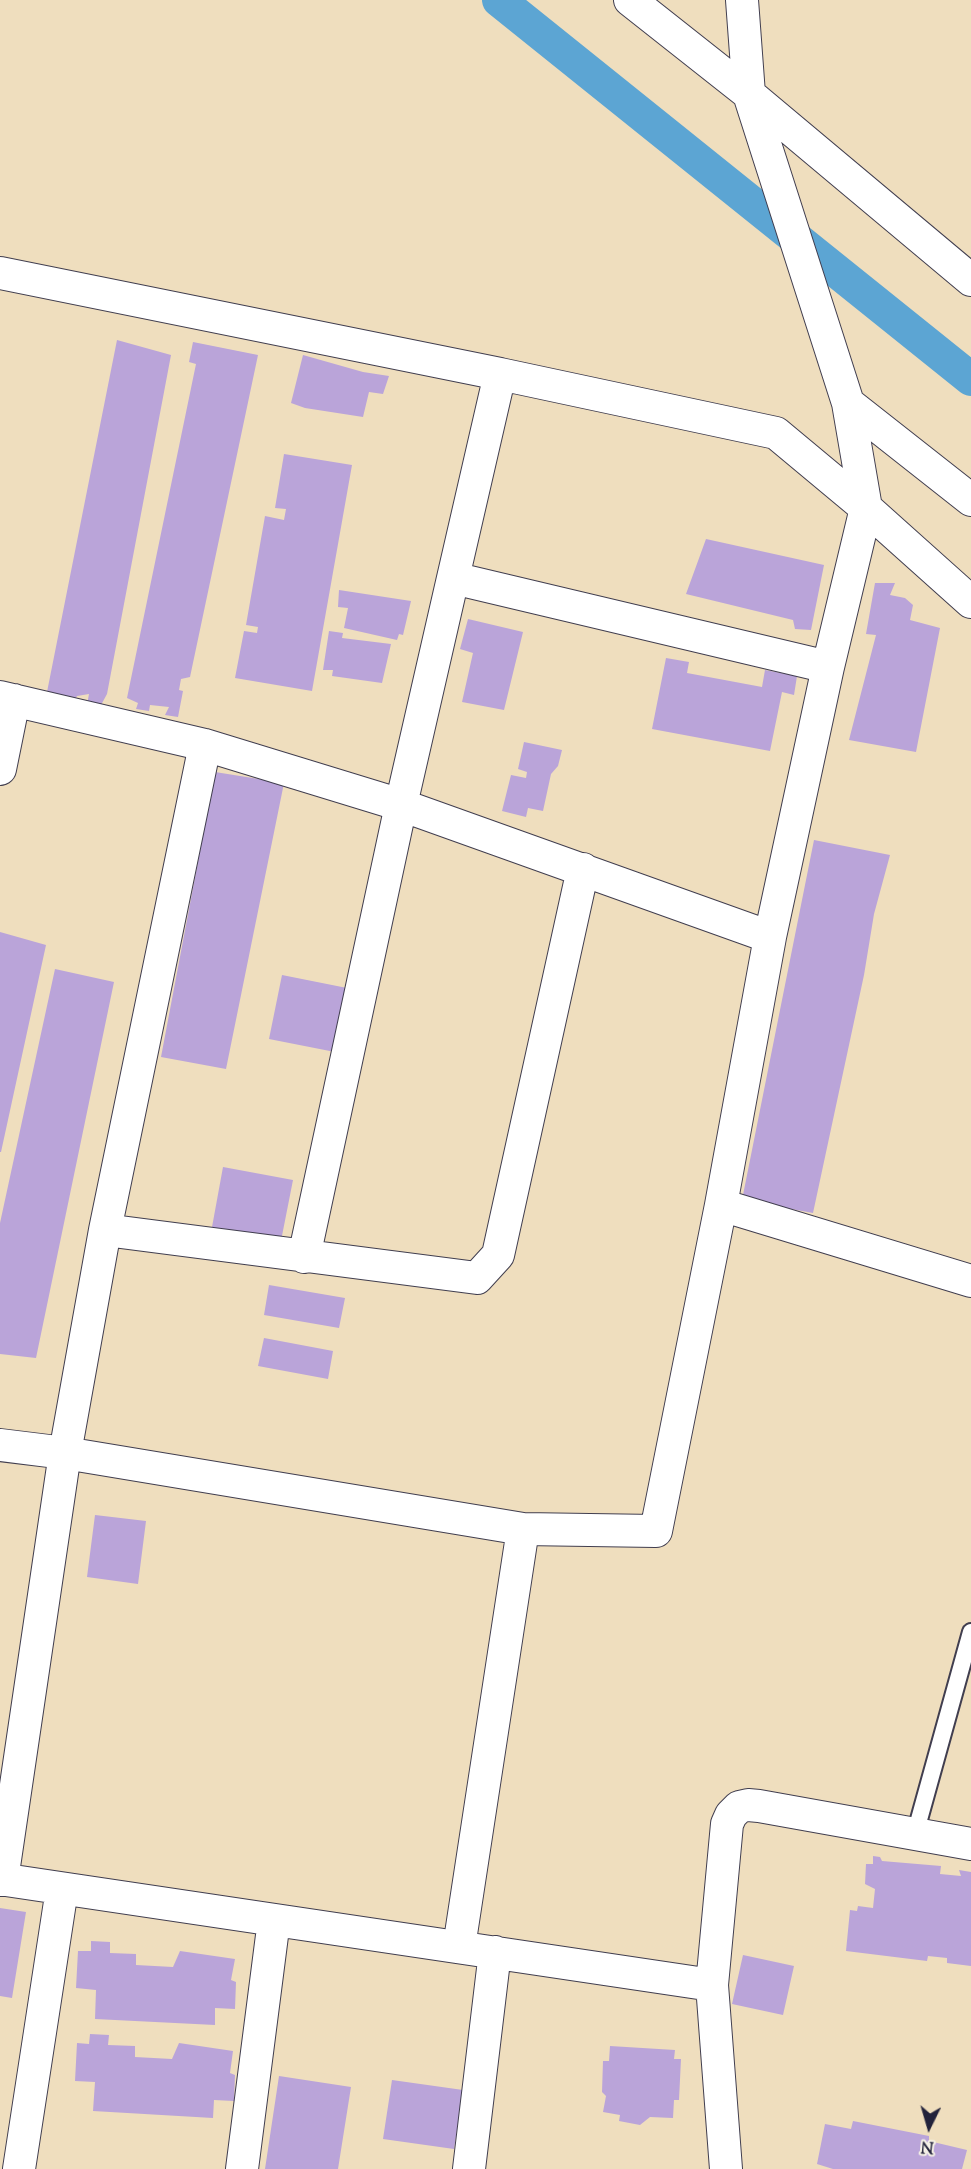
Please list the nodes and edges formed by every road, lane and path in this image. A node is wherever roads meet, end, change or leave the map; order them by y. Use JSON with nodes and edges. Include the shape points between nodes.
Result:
{"nodes":[{"id":1,"x":630,"y":0,"type":"edge"},
{"id":2,"x":741,"y":0,"type":"edge"},
{"id":3,"x":749,"y":94,"type":"junction"},
{"id":4,"x":0,"y":273,"type":"edge"},
{"id":5,"x":971,"y":280,"type":"edge"},
{"id":6,"x":500,"y":374,"type":"junction"},
{"id":7,"x":848,"y":402,"type":"junction"},
{"id":8,"x":971,"y":500,"type":"edge"},
{"id":9,"x":866,"y":508,"type":"junction"},
{"id":10,"x":453,"y":578,"type":"junction"},
{"id":11,"x":971,"y":602,"type":"edge"},
{"id":12,"x":828,"y":667,"type":"junction"},
{"id":13,"x":7,"y":699,"type":"edge"},
{"id":14,"x":205,"y":744,"type":"junction"},
{"id":15,"x":0,"y":769,"type":"edge"},
{"id":16,"x":401,"y":805,"type":"junction"},
{"id":17,"x":583,"y":869,"type":"junction"},
{"id":18,"x":770,"y":937,"type":"junction"},
{"id":19,"x":720,"y":1205,"type":"junction"},
{"id":20,"x":105,"y":1230,"type":"junction"},
{"id":21,"x":304,"y":1257,"type":"junction"},
{"id":22,"x":971,"y":1281,"type":"edge"},
{"id":23,"x":0,"y":1445,"type":"edge"},
{"id":24,"x":65,"y":1453,"type":"junction"},
{"id":25,"x":523,"y":1529,"type":"junction"},
{"id":26,"x":971,"y":1632,"type":"edge"},
{"id":27,"x":915,"y":1834,"type":"junction"},
{"id":28,"x":971,"y":1844,"type":"edge"},
{"id":29,"x":1,"y":1879,"type":"edge"},
{"id":30,"x":62,"y":1889,"type":"junction"},
{"id":31,"x":274,"y":1920,"type":"junction"},
{"id":32,"x":459,"y":1947,"type":"junction"},
{"id":33,"x":495,"y":1952,"type":"junction"},
{"id":34,"x":712,"y":1985,"type":"junction"},
{"id":35,"x":14,"y":2150,"type":"edge"},
{"id":36,"x":242,"y":2169,"type":"edge"},
{"id":37,"x":469,"y":2169,"type":"edge"},
{"id":38,"x":726,"y":2169,"type":"edge"}],
"edges":[{"from":1,"to":3,"type":"street"},
{"from":2,"to":3,"type":"street"},
{"from":3,"to":5,"type":"street"},
{"from":3,"to":7,"type":"street"},
{"from":4,"to":6,"type":"street"},
{"from":6,"to":9,"type":"street","via":[[776,433]]},
{"from":6,"to":10,"type":"street"},
{"from":7,"to":8,"type":"street"},
{"from":7,"to":9,"type":"street"},
{"from":9,"to":11,"type":"street"},
{"from":9,"to":12,"type":"street"},
{"from":10,"to":12,"type":"street"},
{"from":10,"to":16,"type":"street"},
{"from":12,"to":18,"type":"street"},
{"from":13,"to":14,"type":"street"},
{"from":13,"to":15,"type":"street"},
{"from":14,"to":16,"type":"street"},
{"from":14,"to":20,"type":"street"},
{"from":16,"to":17,"type":"street"},
{"from":16,"to":21,"type":"street"},
{"from":17,"to":18,"type":"street"},
{"from":17,"to":21,"type":"street","via":[[498,1255],[477,1278]]},
{"from":18,"to":19,"type":"street"},
{"from":19,"to":22,"type":"street"},
{"from":19,"to":25,"type":"street","via":[[656,1531]]},
{"from":20,"to":21,"type":"street"},
{"from":20,"to":24,"type":"street"},
{"from":23,"to":24,"type":"street"},
{"from":24,"to":25,"type":"street"},
{"from":24,"to":29,"type":"street"},
{"from":25,"to":32,"type":"street"},
{"from":26,"to":27,"type":"lane"},
{"from":27,"to":28,"type":"street"},
{"from":27,"to":34,"type":"street","via":[[759,1806],[739,1807],[728,1824]]},
{"from":29,"to":30,"type":"street"},
{"from":30,"to":31,"type":"street"},
{"from":30,"to":35,"type":"street"},
{"from":31,"to":32,"type":"street"},
{"from":31,"to":36,"type":"street"},
{"from":32,"to":33,"type":"street"},
{"from":33,"to":34,"type":"street"},
{"from":33,"to":37,"type":"street"},
{"from":34,"to":38,"type":"street"}]}
